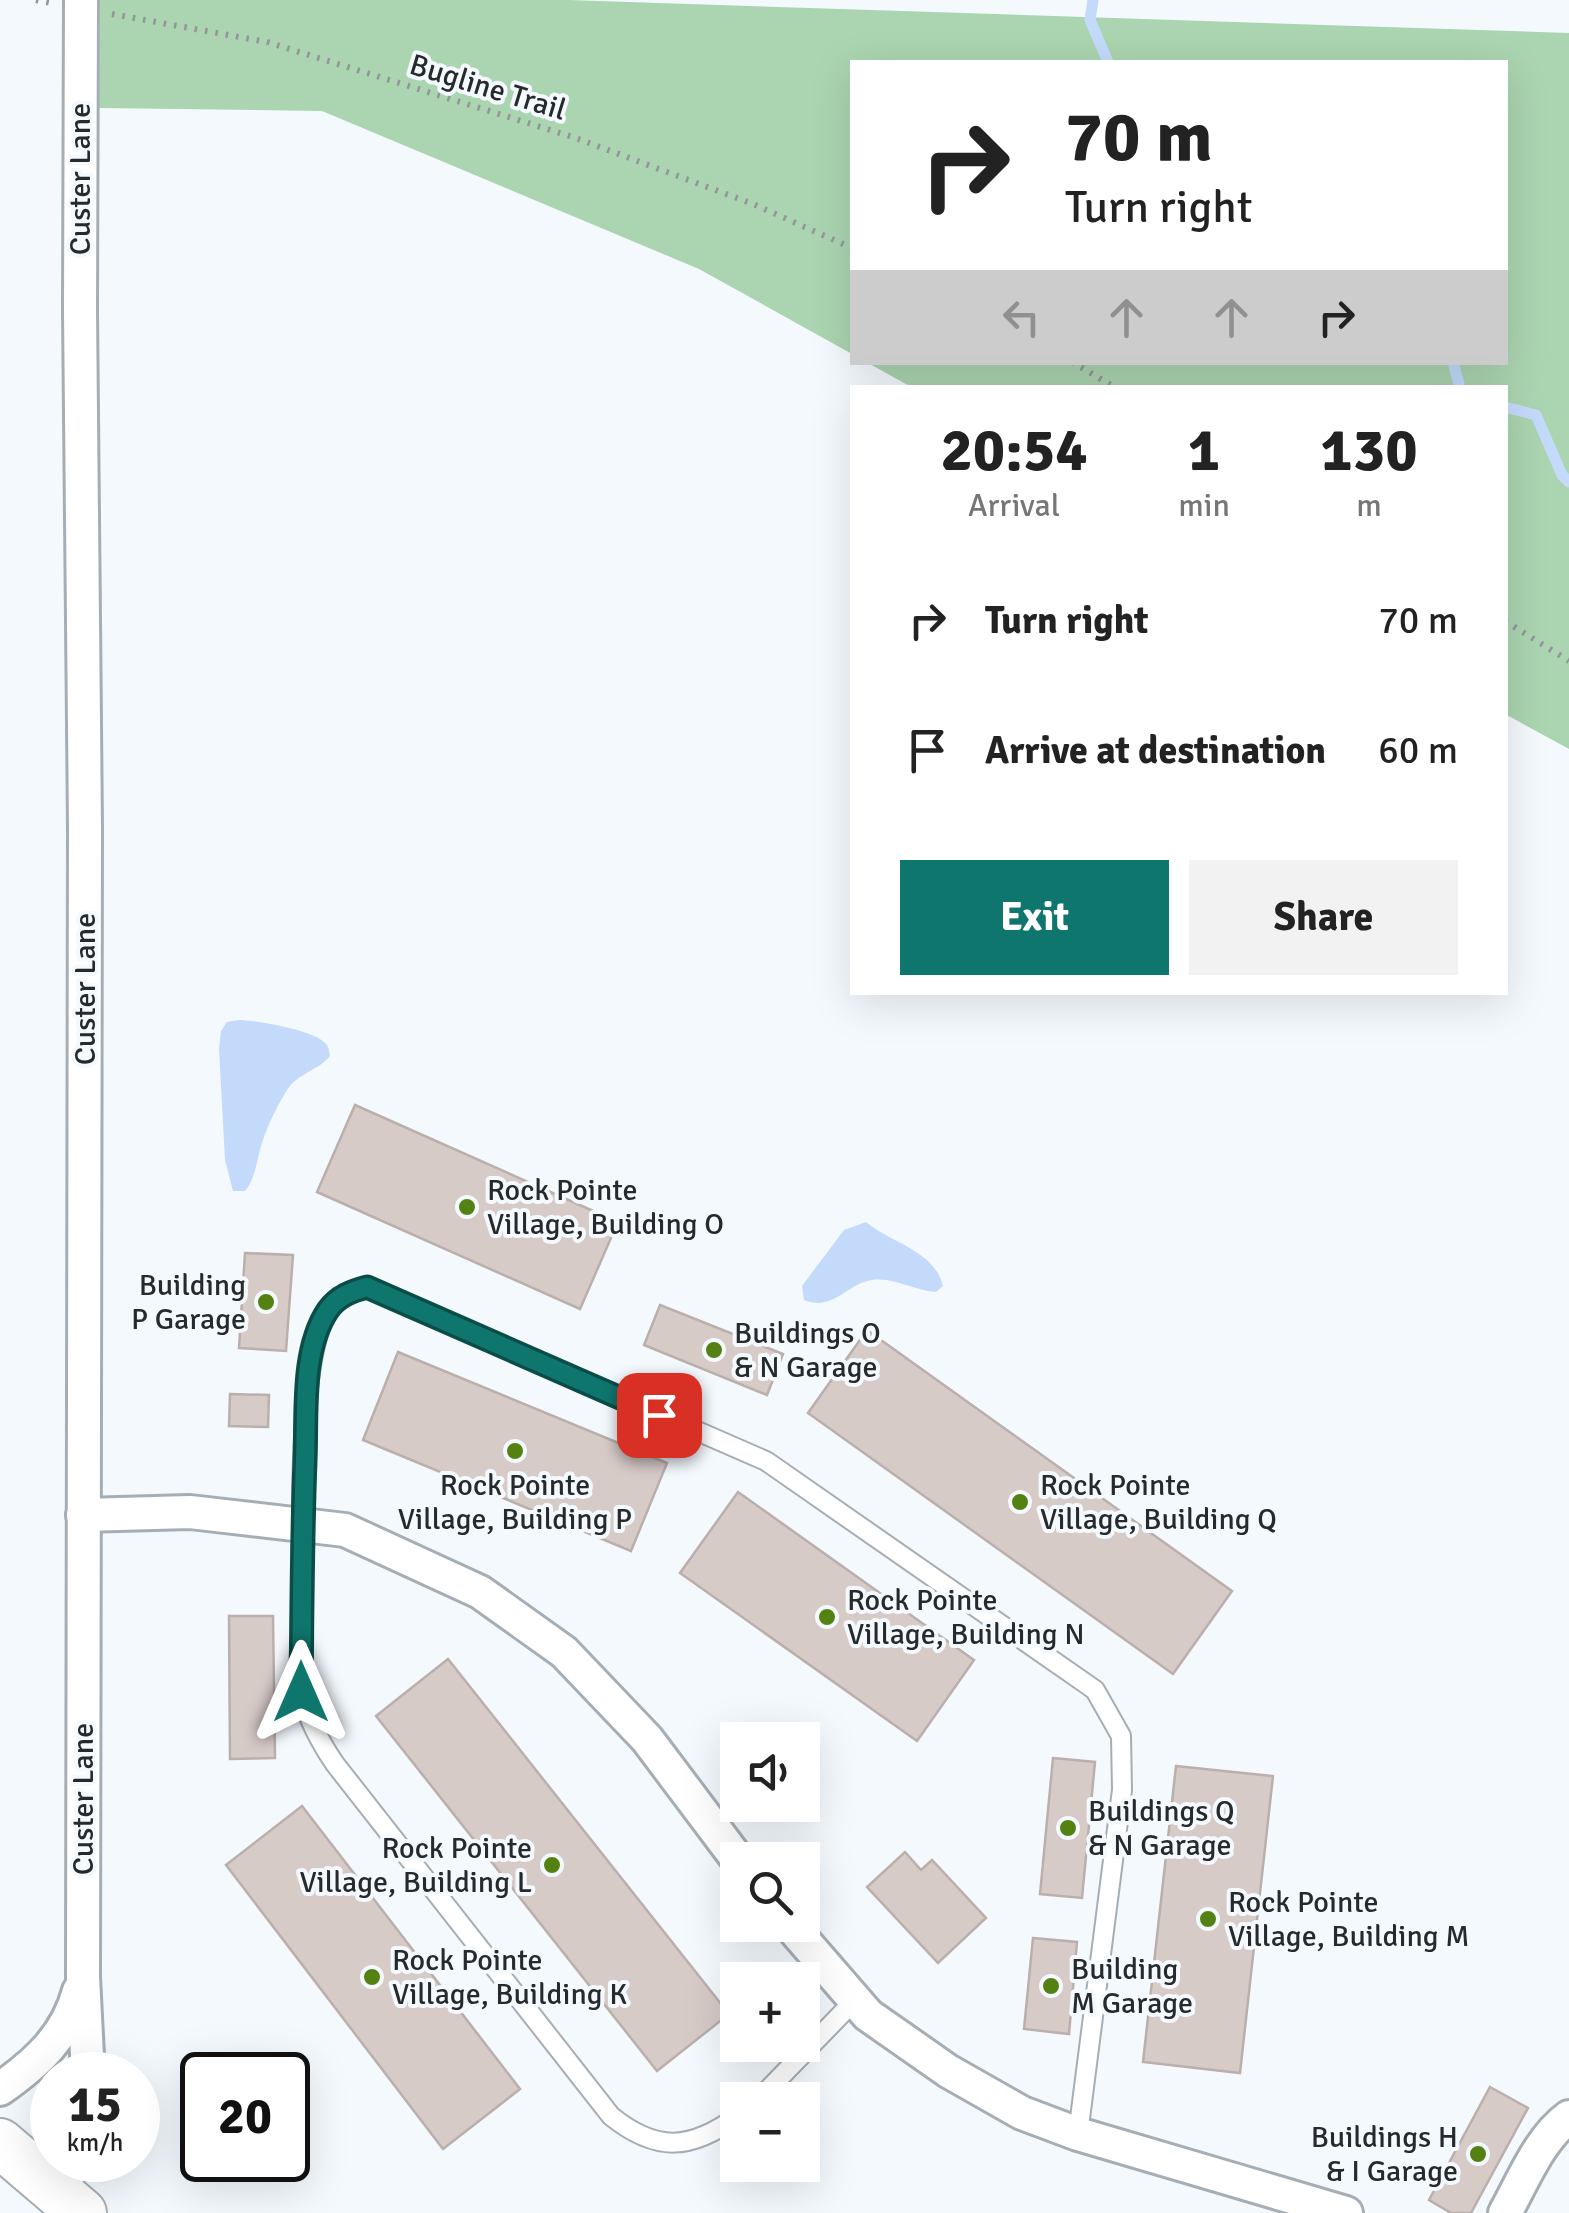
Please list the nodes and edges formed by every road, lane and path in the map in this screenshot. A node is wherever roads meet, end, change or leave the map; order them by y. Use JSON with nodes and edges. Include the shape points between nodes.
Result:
{"nodes":[{"id":1,"x":89,"y":6,"type":"edge"},
{"id":2,"x":850,"y":247,"type":"edge"},
{"id":3,"x":1077,"y":365,"type":"edge"},
{"id":4,"x":1111,"y":385,"type":"edge"},
{"id":5,"x":1508,"y":623,"type":"edge"},
{"id":6,"x":1569,"y":661,"type":"edge"},
{"id":7,"x":84,"y":1515,"type":"junction"},
{"id":8,"x":302,"y":1526,"type":"junction"},
{"id":9,"x":724,"y":1842,"type":"edge"},
{"id":10,"x":805,"y":1942,"type":"edge"},
{"id":11,"x":83,"y":1977,"type":"junction"},
{"id":12,"x":855,"y":2000,"type":"junction"},
{"id":13,"x":87,"y":2052,"type":"edge"},
{"id":14,"x":775,"y":2082,"type":"edge"},
{"id":15,"x":0,"y":2089,"type":"edge"},
{"id":16,"x":1569,"y":2117,"type":"edge"},
{"id":17,"x":720,"y":2129,"type":"edge"},
{"id":18,"x":1078,"y":2134,"type":"junction"},
{"id":19,"x":0,"y":2143,"type":"edge"},
{"id":20,"x":72,"y":2189,"type":"edge"},
{"id":21,"x":1346,"y":2213,"type":"edge"},
{"id":22,"x":1505,"y":2213,"type":"edge"}],
"edges":[{"from":1,"to":2,"type":"path","name":"Bugline Trail","via":[[267,42],[573,137]]},
{"from":1,"to":7,"type":"street","name":"Custer Lane","via":[[80,310]]},
{"from":3,"to":4,"type":"path"},
{"from":5,"to":6,"type":"path"},
{"from":7,"to":8,"type":"street","via":[[190,1512]]},
{"from":7,"to":11,"type":"street","name":"Custer Lane"},
{"from":8,"to":9,"type":"street","via":[[345,1530],[480,1592],[564,1652],[648,1740]]},
{"from":8,"to":17,"type":"lane","via":[[301,1692],[315,1734],[335,1764],[611,2116],[635,2135],[688,2142]]},
{"from":8,"to":18,"type":"lane","via":[[315,1342],[329,1309],[347,1292],[367,1287],[766,1461],[1095,1690],[1121,1736],[1122,1790]]},
{"from":10,"to":12,"type":"street"},
{"from":11,"to":13,"type":"street","name":"Custer Lane"},
{"from":11,"to":15,"type":"street","name":"Custer Lane","via":[[74,2009],[49,2050]]},
{"from":12,"to":14,"type":"lane"},
{"from":12,"to":18,"type":"street","via":[[948,2071],[1022,2113]]},
{"from":16,"to":22,"type":"street","via":[[1538,2153]]},
{"from":18,"to":21,"type":"street"},
{"from":19,"to":20,"type":"main road"}]}
